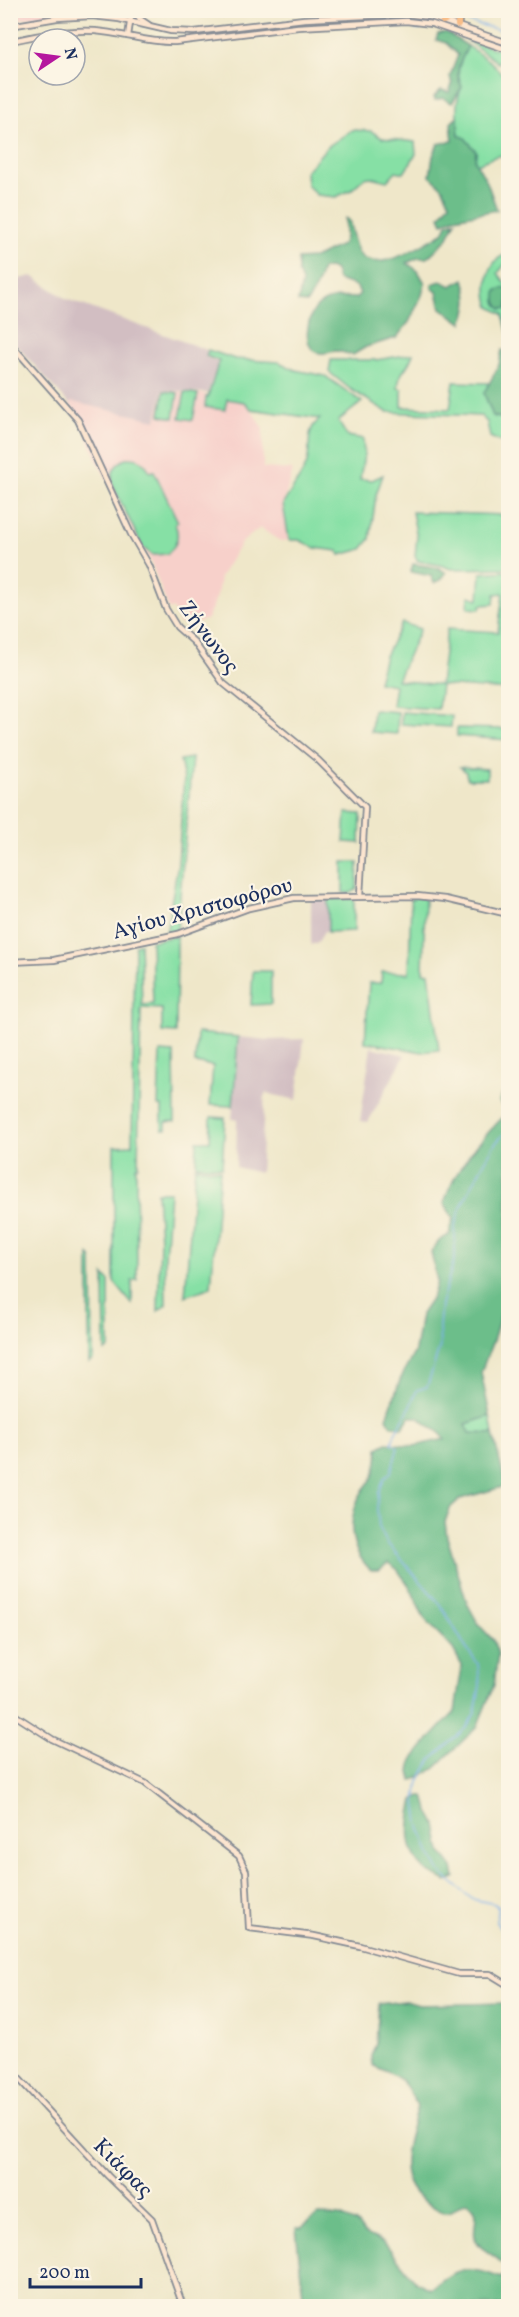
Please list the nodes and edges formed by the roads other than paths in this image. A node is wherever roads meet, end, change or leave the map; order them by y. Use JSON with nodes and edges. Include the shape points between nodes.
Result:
{"nodes":[{"id":1,"x":458,"y":10,"type":"edge"},
{"id":2,"x":135,"y":11,"type":"edge"},
{"id":3,"x":443,"y":21,"type":"junction"},
{"id":4,"x":131,"y":22,"type":"junction"},
{"id":5,"x":458,"y":25,"type":"junction"},
{"id":6,"x":10,"y":26,"type":"edge"},
{"id":7,"x":151,"y":27,"type":"junction"},
{"id":8,"x":460,"y":34,"type":"junction"},
{"id":9,"x":128,"y":36,"type":"junction"},
{"id":10,"x":10,"y":41,"type":"edge"},
{"id":11,"x":508,"y":43,"type":"edge"},
{"id":12,"x":508,"y":50,"type":"edge"},
{"id":13,"x":10,"y":343,"type":"edge"},
{"id":14,"x":360,"y":896,"type":"junction"},
{"id":15,"x":508,"y":914,"type":"edge"},
{"id":16,"x":10,"y":962,"type":"edge"},
{"id":17,"x":10,"y":1712,"type":"edge"},
{"id":18,"x":508,"y":1985,"type":"edge"},
{"id":19,"x":10,"y":2069,"type":"edge"},
{"id":20,"x":183,"y":2307,"type":"edge"}],
"edges":[{"from":1,"to":3,"type":"highway"},
{"from":1,"to":5,"type":"highway"},
{"from":2,"to":4,"type":"street"},
{"from":2,"to":7,"type":"street"},
{"from":3,"to":5,"type":"street"},
{"from":3,"to":7,"type":"street","via":[[396,14],[198,32]]},
{"from":4,"to":6,"type":"street","via":[[78,16]]},
{"from":4,"to":7,"type":"street"},
{"from":4,"to":9,"type":"street"},
{"from":5,"to":8,"type":"street"},
{"from":5,"to":11,"type":"street"},
{"from":8,"to":9,"type":"street","via":[[425,23],[397,21],[298,27],[175,42]]},
{"from":8,"to":12,"type":"street"},
{"from":9,"to":10,"type":"street","via":[[79,31]]},
{"from":13,"to":14,"type":"street","name":"Ζήνωνος","via":[[78,420],[177,627],[194,642],[223,683],[333,773],[365,807]]},
{"from":14,"to":15,"type":"street","name":"Αγίου Χριστοφόρου","via":[[445,899]]},
{"from":14,"to":16,"type":"street","name":"Αγίου Χριστοφόρου","via":[[272,901],[178,934],[54,960]]},
{"from":17,"to":18,"type":"street","via":[[52,1739],[145,1783],[239,1856],[246,1871],[249,1928],[368,1947],[459,1974],[490,1974]]},
{"from":19,"to":20,"type":"street","name":"Κιάφας","via":[[152,2219]]}]}
